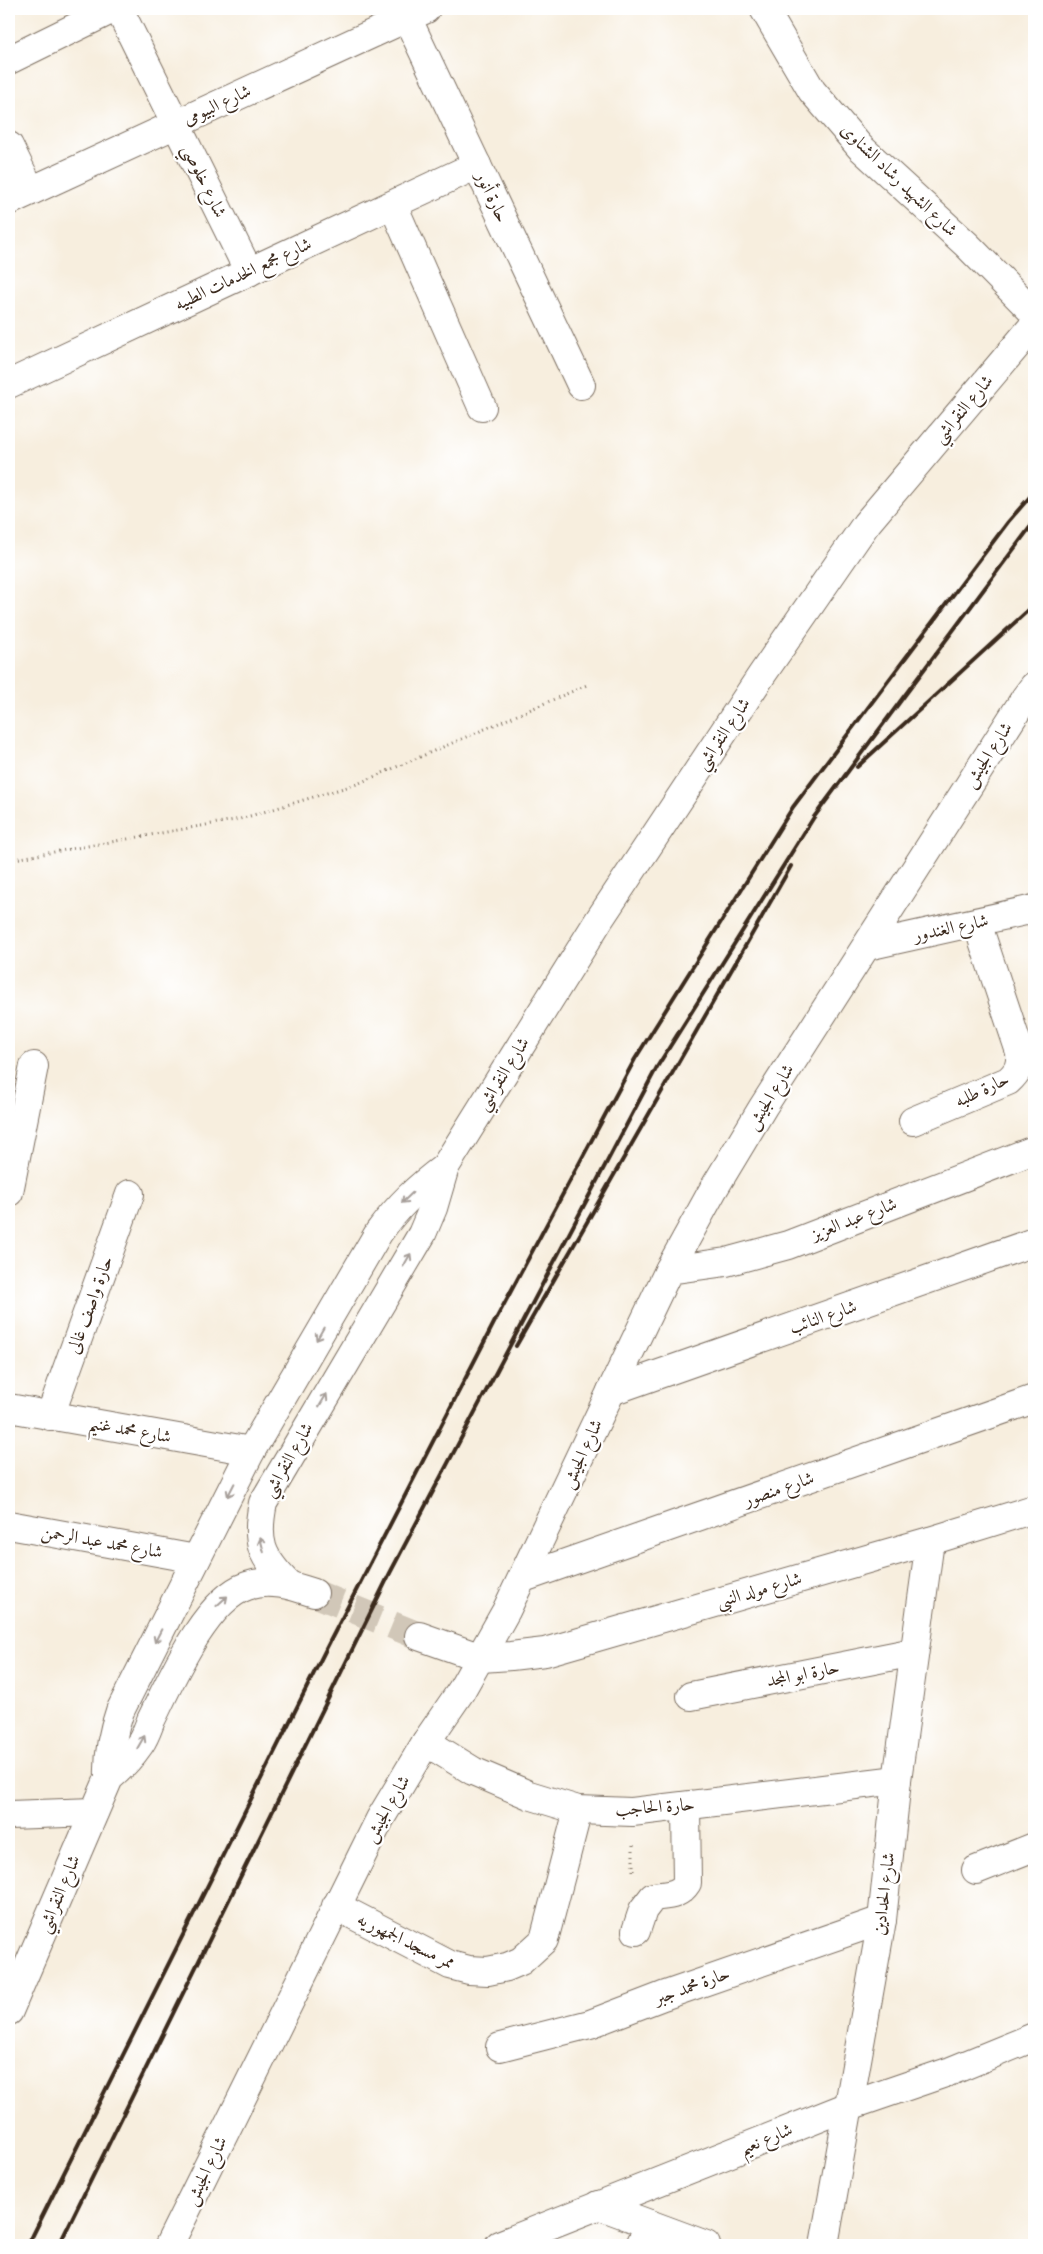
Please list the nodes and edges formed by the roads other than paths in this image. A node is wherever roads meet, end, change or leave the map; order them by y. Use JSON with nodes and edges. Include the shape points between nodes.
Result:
{"nodes":[{"id":1,"x":113,"y":9,"type":"edge"},
{"id":2,"x":119,"y":9,"type":"edge"},
{"id":3,"x":764,"y":9,"type":"edge"},
{"id":4,"x":412,"y":12,"type":"edge"},
{"id":5,"x":9,"y":60,"type":"edge"},
{"id":6,"x":176,"y":124,"type":"junction"},
{"id":7,"x":9,"y":146,"type":"edge"},
{"id":8,"x":477,"y":165,"type":"junction"},
{"id":9,"x":20,"y":196,"type":"edge"},
{"id":10,"x":392,"y":205,"type":"junction"},
{"id":11,"x":249,"y":272,"type":"junction"},
{"id":12,"x":1034,"y":313,"type":"edge"},
{"id":13,"x":1034,"y":325,"type":"edge"},
{"id":14,"x":9,"y":384,"type":"edge"},
{"id":15,"x":581,"y":385,"type":"dead end"},
{"id":16,"x":482,"y":407,"type":"dead end"},
{"id":17,"x":1031,"y":693,"type":"edge"},
{"id":18,"x":1034,"y":909,"type":"edge"},
{"id":19,"x":977,"y":923,"type":"junction"},
{"id":20,"x":867,"y":946,"type":"junction"},
{"id":21,"x":34,"y":1066,"type":"dead end"},
{"id":22,"x":913,"y":1121,"type":"dead end"},
{"id":23,"x":1034,"y":1150,"type":"edge"},
{"id":24,"x":445,"y":1167,"type":"junction"},
{"id":25,"x":9,"y":1188,"type":"edge"},
{"id":26,"x":130,"y":1194,"type":"dead end"},
{"id":27,"x":1034,"y":1242,"type":"edge"},
{"id":28,"x":669,"y":1270,"type":"junction"},
{"id":29,"x":611,"y":1392,"type":"junction"},
{"id":30,"x":1034,"y":1399,"type":"edge"},
{"id":31,"x":9,"y":1408,"type":"edge"},
{"id":32,"x":50,"y":1416,"type":"junction"},
{"id":33,"x":251,"y":1451,"type":"junction"},
{"id":34,"x":1034,"y":1509,"type":"edge"},
{"id":35,"x":9,"y":1525,"type":"edge"},
{"id":36,"x":930,"y":1541,"type":"junction"},
{"id":37,"x":196,"y":1559,"type":"junction"},
{"id":38,"x":523,"y":1578,"type":"junction"},
{"id":39,"x":288,"y":1584,"type":"junction"},
{"id":40,"x":314,"y":1593,"type":"tunnel mouth"},
{"id":41,"x":419,"y":1636,"type":"tunnel mouth"},
{"id":42,"x":914,"y":1652,"type":"junction"},
{"id":43,"x":481,"y":1658,"type":"junction"},
{"id":44,"x":691,"y":1696,"type":"dead end"},
{"id":45,"x":426,"y":1742,"type":"junction"},
{"id":46,"x":109,"y":1778,"type":"junction"},
{"id":47,"x":897,"y":1780,"type":"junction"},
{"id":48,"x":686,"y":1806,"type":"junction"},
{"id":49,"x":578,"y":1810,"type":"junction"},
{"id":50,"x":94,"y":1812,"type":"junction"},
{"id":51,"x":9,"y":1815,"type":"edge"},
{"id":52,"x":1034,"y":1847,"type":"edge"},
{"id":53,"x":976,"y":1870,"type":"dead end"},
{"id":54,"x":336,"y":1906,"type":"junction"},
{"id":55,"x":882,"y":1920,"type":"junction"},
{"id":56,"x":636,"y":1931,"type":"dead end"},
{"id":57,"x":12,"y":1995,"type":"edge"},
{"id":58,"x":1034,"y":2038,"type":"edge"},
{"id":59,"x":500,"y":2047,"type":"dead end"},
{"id":60,"x":849,"y":2106,"type":"junction"},
{"id":61,"x":598,"y":2205,"type":"junction"},
{"id":62,"x":645,"y":2235,"type":"edge"},
{"id":63,"x":169,"y":2245,"type":"edge"},
{"id":64,"x":499,"y":2245,"type":"edge"},
{"id":65,"x":706,"y":2245,"type":"edge"},
{"id":66,"x":824,"y":2245,"type":"edge"}],
"edges":[{"from":1,"to":5,"type":"street"},
{"from":2,"to":6,"type":"street","name":"شارع خلوصي"},
{"from":3,"to":12,"type":"street","name":"شارع الشهيد رشاد الشناوى","via":[[812,91],[860,147]]},
{"from":4,"to":6,"type":"street","name":"شارع البيومى"},
{"from":4,"to":8,"type":"street","name":"حارة أنور"},
{"from":6,"to":9,"type":"street","name":"شارع البيومى"},
{"from":6,"to":11,"type":"street","name":"شارع خلوصي"},
{"from":7,"to":9,"type":"street"},
{"from":8,"to":10,"type":"street","name":"شارع مجمع الخدمات الطبيه"},
{"from":8,"to":15,"type":"street","name":"حارة أنور"},
{"from":10,"to":11,"type":"street","name":"شارع مجمع الخدمات الطبيه"},
{"from":10,"to":16,"type":"street"},
{"from":11,"to":14,"type":"street","name":"شارع مجمع الخدمات الطبيه"},
{"from":13,"to":24,"type":"street","name":"شارع النقراشي","via":[[866,524],[599,920]]},
{"from":17,"to":20,"type":"street","name":"شارع الجيش"},
{"from":18,"to":19,"type":"street","name":"شارع الغندور"},
{"from":19,"to":20,"type":"street","name":"شارع الغندور"},
{"from":19,"to":22,"type":"street","name":"حارة طلبه","via":[[1020,1052],[1021,1064],[1008,1081]]},
{"from":20,"to":28,"type":"street","name":"شارع الجيش","via":[[763,1107]]},
{"from":21,"to":25,"type":"street"},
{"from":23,"to":28,"type":"street","name":"شارع عبد العزيز","via":[[788,1245],[726,1262]]},
{"from":24,"to":33,"type":"street","name":"شارع النقراشي","one_way":true,"via":[[398,1207],[379,1232]]},
{"from":39,"to":24,"type":"street","name":"شارع النقراشي","one_way":true,"via":[[272,1568],[262,1548],[258,1526],[262,1503],[422,1234],[434,1208]]},
{"from":26,"to":32,"type":"street","name":"حارة واصف غالى"},
{"from":27,"to":29,"type":"street","name":"شارع النائب"},
{"from":28,"to":29,"type":"street","name":"شارع الجيش"},
{"from":29,"to":38,"type":"street","name":"شارع الجيش"},
{"from":30,"to":38,"type":"street","name":"شارع منصور"},
{"from":31,"to":32,"type":"street","name":"شارع محمد غنيم"},
{"from":32,"to":33,"type":"street","name":"شارع محمد غنيم"},
{"from":33,"to":37,"type":"street","name":"شارع النقراشي","one_way":true},
{"from":34,"to":36,"type":"street","name":"شارع مولد النبى"},
{"from":35,"to":37,"type":"street","name":"شارع محمد عبد الرحمن"},
{"from":36,"to":42,"type":"street","name":"شارع الحدادين"},
{"from":36,"to":43,"type":"street","name":"شارع مولد النبى","via":[[545,1652]]},
{"from":37,"to":46,"type":"street","name":"شارع النقراشي","one_way":true,"via":[[120,1711],[108,1755]]},
{"from":38,"to":43,"type":"street","name":"شارع الجيش"},
{"from":39,"to":40,"type":"street"},
{"from":46,"to":39,"type":"street","name":"شارع النقراشي","one_way":true,"via":[[127,1762],[141,1742],[180,1664],[214,1608],[247,1586]]},
{"from":41,"to":43,"type":"street"},
{"from":42,"to":44,"type":"street","name":"حارة ابو المجد"},
{"from":42,"to":47,"type":"street","name":"شارع الحدادين"},
{"from":43,"to":45,"type":"street","name":"شارع الجيش"},
{"from":45,"to":49,"type":"street","name":"حارة الحاجب","via":[[473,1771],[529,1795]]},
{"from":45,"to":54,"type":"street","name":"شارع الجيش","via":[[380,1819]]},
{"from":46,"to":50,"type":"street","name":"شارع النقراشي"},
{"from":47,"to":48,"type":"street","name":"حارة الحاجب"},
{"from":47,"to":55,"type":"street","name":"شارع الحدادين"},
{"from":48,"to":49,"type":"street","name":"حارة الحاجب","via":[[632,1812]]},
{"from":48,"to":56,"type":"street","via":[[687,1883],[675,1894],[653,1896],[643,1910]]},
{"from":49,"to":54,"type":"street","name":"ممر مسجد الجمهوريه","via":[[544,1940],[521,1961],[507,1967],[488,1971],[450,1965]]},
{"from":50,"to":51,"type":"street"},
{"from":50,"to":57,"type":"street","name":"شارع النقراشي"},
{"from":52,"to":53,"type":"street"},
{"from":54,"to":63,"type":"street","name":"شارع الجيش"},
{"from":55,"to":59,"type":"street","name":"حارة محمد جبر","via":[[590,2024]]},
{"from":55,"to":60,"type":"street","name":"شارع الحدادين"},
{"from":58,"to":60,"type":"street","name":"شارع نعيم"},
{"from":60,"to":61,"type":"street","name":"شارع نعيم"},
{"from":60,"to":66,"type":"street","name":"شارع الحدادين"},
{"from":61,"to":62,"type":"street"},
{"from":61,"to":64,"type":"street","name":"شارع نعيم"},
{"from":62,"to":65,"type":"street"}]}
